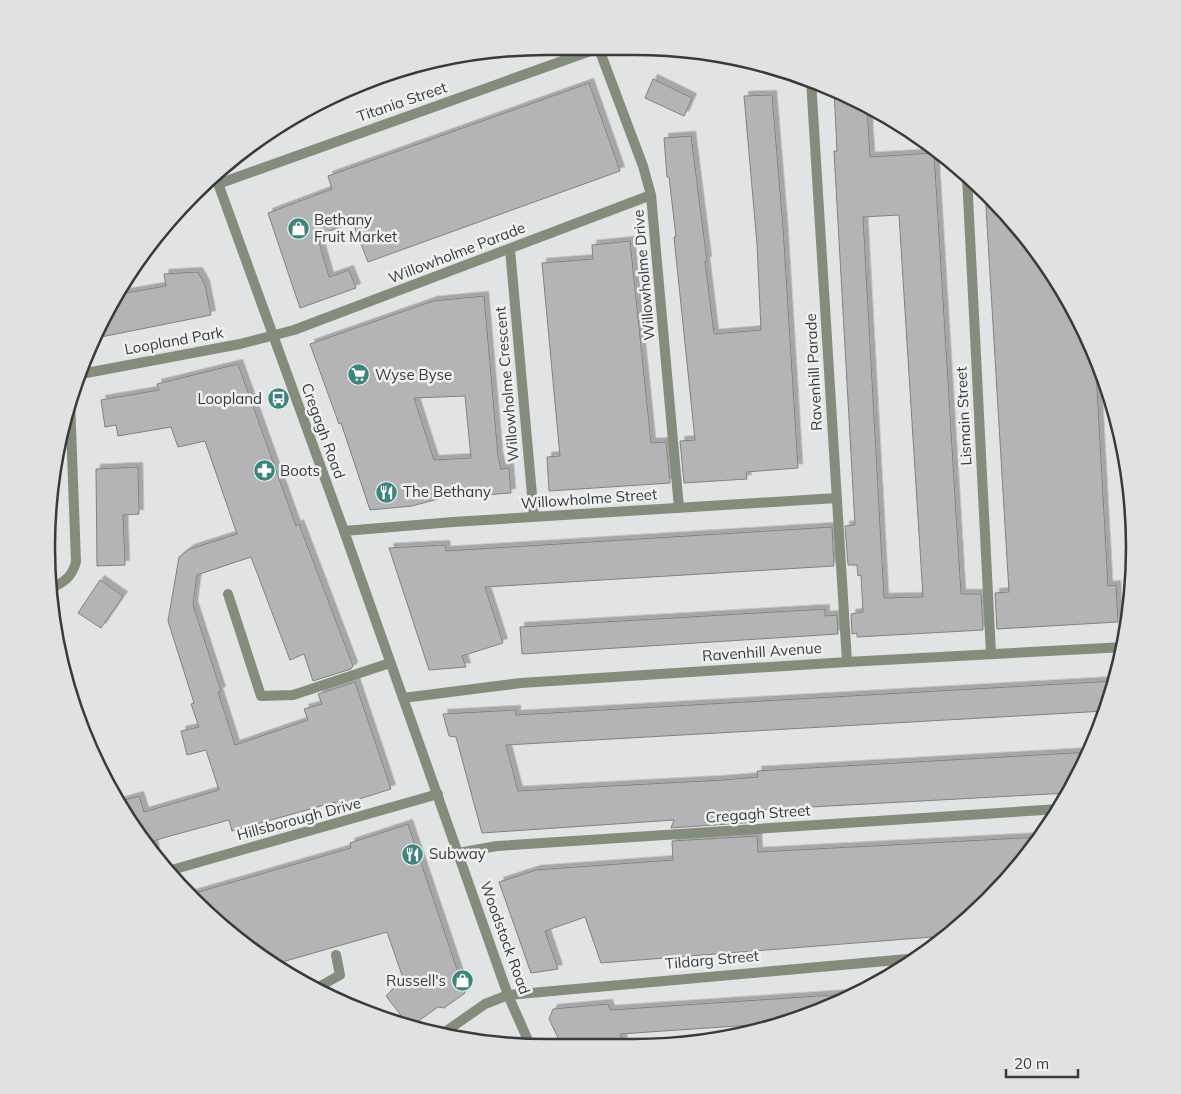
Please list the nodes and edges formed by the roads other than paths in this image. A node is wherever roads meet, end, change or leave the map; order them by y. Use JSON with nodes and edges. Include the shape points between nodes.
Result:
{"nodes":[{"id":1,"x":581,"y":55,"type":"edge"},
{"id":2,"x":600,"y":55,"type":"edge"},
{"id":3,"x":812,"y":89,"type":"edge"},
{"id":4,"x":222,"y":178,"type":"edge"},
{"id":5,"x":217,"y":183,"type":"edge"},
{"id":6,"x":967,"y":186,"type":"edge"},
{"id":7,"x":651,"y":196,"type":"junction"},
{"id":8,"x":510,"y":249,"type":"junction"},
{"id":9,"x":272,"y":336,"type":"junction"},
{"id":10,"x":87,"y":373,"type":"edge"},
{"id":11,"x":71,"y":424,"type":"edge"},
{"id":12,"x":836,"y":498,"type":"junction"},
{"id":13,"x":680,"y":508,"type":"junction"},
{"id":14,"x":534,"y":517,"type":"junction"},
{"id":15,"x":344,"y":531,"type":"junction"},
{"id":16,"x":57,"y":586,"type":"edge"},
{"id":17,"x":228,"y":594,"type":"dead end"},
{"id":18,"x":1116,"y":647,"type":"edge"},
{"id":19,"x":991,"y":654,"type":"junction"},
{"id":20,"x":847,"y":662,"type":"junction"},
{"id":21,"x":390,"y":663,"type":"junction"},
{"id":22,"x":403,"y":698,"type":"junction"},
{"id":23,"x":438,"y":794,"type":"junction"},
{"id":24,"x":1050,"y":810,"type":"edge"},
{"id":25,"x":458,"y":853,"type":"junction"},
{"id":26,"x":175,"y":869,"type":"edge"},
{"id":27,"x":336,"y":955,"type":"dead end"},
{"id":28,"x":901,"y":959,"type":"edge"},
{"id":29,"x":323,"y":985,"type":"edge"},
{"id":30,"x":508,"y":995,"type":"junction"},
{"id":31,"x":449,"y":1029,"type":"edge"},
{"id":32,"x":527,"y":1038,"type":"edge"}],
"edges":[{"from":1,"to":4,"type":"street","name":"Titania Street"},
{"from":2,"to":7,"type":"street","name":"Willowholme Drive","via":[[643,166]]},
{"from":3,"to":12,"type":"street","name":"Ravenhill Parade"},
{"from":5,"to":9,"type":"street","name":"Cregagh Road"},
{"from":6,"to":19,"type":"street","name":"Lismain Street"},
{"from":7,"to":8,"type":"street","name":"Willowholme Parade"},
{"from":7,"to":13,"type":"street","name":"Willowholme Drive"},
{"from":8,"to":9,"type":"street","name":"Willowholme Parade"},
{"from":8,"to":14,"type":"street","name":"Willowholme Crescent"},
{"from":9,"to":10,"type":"street","name":"Loopland Park"},
{"from":9,"to":15,"type":"street","name":"Cregagh Road"},
{"from":11,"to":16,"type":"street","via":[[76,562],[72,574]]},
{"from":12,"to":13,"type":"street","name":"Willowholme Street"},
{"from":12,"to":20,"type":"street","name":"Ravenhill Parade"},
{"from":13,"to":14,"type":"street","name":"Willowholme Street"},
{"from":14,"to":15,"type":"street","name":"Willowholme Street"},
{"from":15,"to":21,"type":"street","name":"Cregagh Road"},
{"from":17,"to":21,"type":"street","via":[[261,696],[293,695]]},
{"from":18,"to":19,"type":"street","name":"Ravenhill Avenue"},
{"from":19,"to":20,"type":"street","name":"Ravenhill Avenue"},
{"from":20,"to":22,"type":"street","name":"Ravenhill Avenue","via":[[521,683]]},
{"from":21,"to":22,"type":"street","name":"Cregagh Road"},
{"from":22,"to":23,"type":"street","name":"Woodstock Road"},
{"from":23,"to":25,"type":"street","name":"Woodstock Road"},
{"from":23,"to":26,"type":"street","name":"Hillsborough Drive"},
{"from":24,"to":25,"type":"street","name":"Cregagh Street","via":[[516,845]]},
{"from":25,"to":30,"type":"street","name":"Woodstock Road"},
{"from":27,"to":29,"type":"street","via":[[340,975]]},
{"from":28,"to":30,"type":"street","name":"Tildarg Street"},
{"from":30,"to":31,"type":"street","name":"Tildarg Street","via":[[485,1004]]},
{"from":30,"to":32,"type":"street","name":"Woodstock Road"}]}
